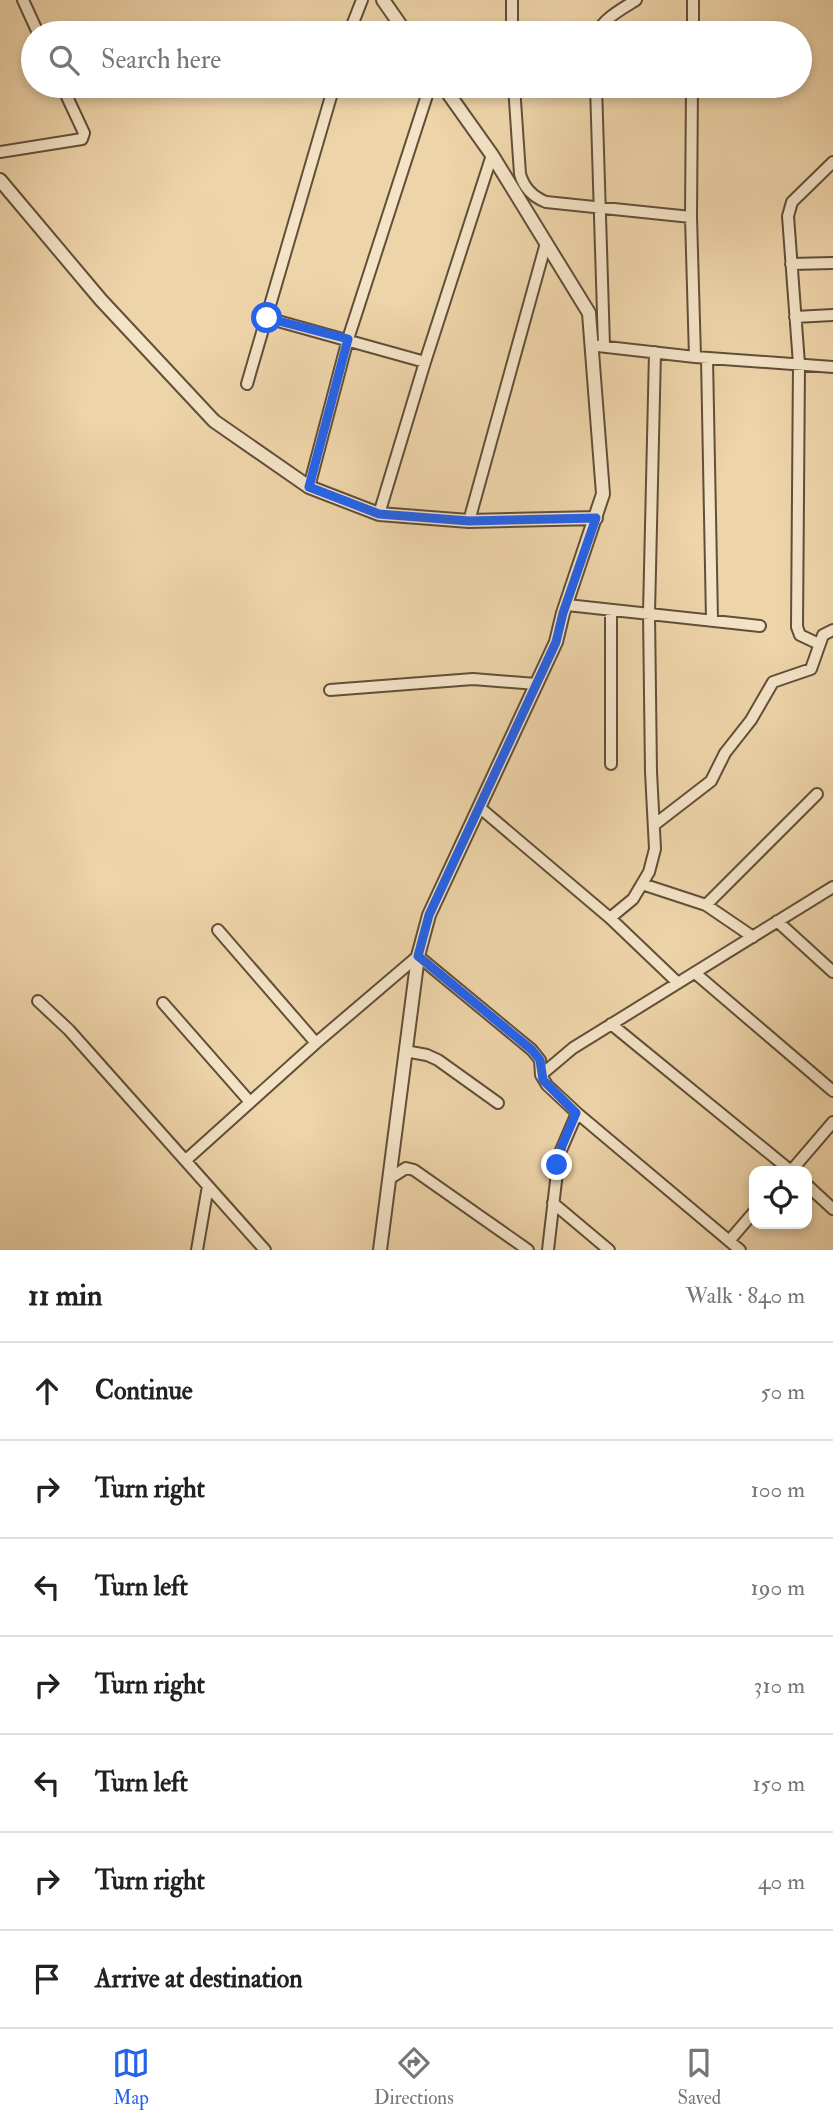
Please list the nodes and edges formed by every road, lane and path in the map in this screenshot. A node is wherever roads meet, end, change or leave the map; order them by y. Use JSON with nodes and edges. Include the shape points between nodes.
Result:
{"nodes":[{"id":1,"x":23,"y":0,"type":"edge"},
{"id":2,"x":362,"y":0,"type":"edge"},
{"id":3,"x":383,"y":0,"type":"edge"},
{"id":4,"x":512,"y":0,"type":"edge"},
{"id":5,"x":636,"y":0,"type":"edge"},
{"id":6,"x":693,"y":0,"type":"edge"},
{"id":7,"x":33,"y":21,"type":"edge"},
{"id":8,"x":354,"y":21,"type":"edge"},
{"id":9,"x":398,"y":21,"type":"edge"},
{"id":10,"x":512,"y":21,"type":"edge"},
{"id":11,"x":606,"y":21,"type":"edge"},
{"id":12,"x":693,"y":21,"type":"edge"},
{"id":13,"x":68,"y":98,"type":"edge"},
{"id":14,"x":331,"y":98,"type":"edge"},
{"id":15,"x":426,"y":98,"type":"edge"},
{"id":16,"x":452,"y":98,"type":"edge"},
{"id":17,"x":515,"y":98,"type":"edge"},
{"id":18,"x":596,"y":98,"type":"edge"},
{"id":19,"x":692,"y":98,"type":"edge"},
{"id":20,"x":0,"y":152,"type":"edge"},
{"id":21,"x":492,"y":155,"type":"junction"},
{"id":22,"x":833,"y":162,"type":"edge"},
{"id":23,"x":0,"y":180,"type":"edge"},
{"id":24,"x":598,"y":208,"type":"junction"},
{"id":25,"x":691,"y":218,"type":"junction"},
{"id":26,"x":546,"y":243,"type":"junction"},
{"id":27,"x":833,"y":262,"type":"edge"},
{"id":28,"x":791,"y":264,"type":"junction"},
{"id":29,"x":833,"y":315,"type":"edge"},
{"id":30,"x":795,"y":317,"type":"junction"},
{"id":31,"x":267,"y":318,"type":"junction"},
{"id":32,"x":348,"y":339,"type":"junction"},
{"id":33,"x":598,"y":346,"type":"junction"},
{"id":34,"x":655,"y":352,"type":"junction"},
{"id":35,"x":695,"y":357,"type":"junction"},
{"id":36,"x":707,"y":358,"type":"junction"},
{"id":37,"x":425,"y":362,"type":"junction"},
{"id":38,"x":799,"y":364,"type":"junction"},
{"id":39,"x":833,"y":367,"type":"edge"},
{"id":40,"x":247,"y":384,"type":"dead end"},
{"id":41,"x":309,"y":487,"type":"junction"},
{"id":42,"x":379,"y":514,"type":"junction"},
{"id":43,"x":596,"y":518,"type":"junction"},
{"id":44,"x":469,"y":521,"type":"junction"},
{"id":45,"x":567,"y":605,"type":"junction"},
{"id":46,"x":611,"y":610,"type":"junction"},
{"id":47,"x":649,"y":613,"type":"junction"},
{"id":48,"x":712,"y":620,"type":"junction"},
{"id":49,"x":760,"y":626,"type":"dead end"},
{"id":50,"x":833,"y":630,"type":"edge"},
{"id":51,"x":819,"y":643,"type":"junction"},
{"id":52,"x":536,"y":684,"type":"junction"},
{"id":53,"x":330,"y":690,"type":"dead end"},
{"id":54,"x":611,"y":764,"type":"dead end"},
{"id":55,"x":817,"y":794,"type":"dead end"},
{"id":56,"x":479,"y":807,"type":"junction"},
{"id":57,"x":654,"y":825,"type":"junction"},
{"id":58,"x":642,"y":884,"type":"junction"},
{"id":59,"x":833,"y":887,"type":"edge"},
{"id":60,"x":706,"y":905,"type":"junction"},
{"id":61,"x":610,"y":918,"type":"junction"},
{"id":62,"x":777,"y":921,"type":"junction"},
{"id":63,"x":218,"y":930,"type":"dead end"},
{"id":64,"x":752,"y":937,"type":"junction"},
{"id":65,"x":418,"y":956,"type":"junction"},
{"id":66,"x":833,"y":972,"type":"edge"},
{"id":67,"x":695,"y":973,"type":"junction"},
{"id":68,"x":678,"y":983,"type":"junction"},
{"id":69,"x":38,"y":1001,"type":"dead end"},
{"id":70,"x":163,"y":1003,"type":"dead end"},
{"id":71,"x":611,"y":1024,"type":"junction"},
{"id":72,"x":316,"y":1043,"type":"junction"},
{"id":73,"x":405,"y":1051,"type":"junction"},
{"id":74,"x":541,"y":1075,"type":"junction"},
{"id":75,"x":833,"y":1091,"type":"edge"},
{"id":76,"x":250,"y":1102,"type":"junction"},
{"id":77,"x":498,"y":1103,"type":"dead end"},
{"id":78,"x":576,"y":1113,"type":"junction"},
{"id":79,"x":833,"y":1122,"type":"edge"},
{"id":80,"x":186,"y":1160,"type":"junction"},
{"id":81,"x":785,"y":1166,"type":"edge"},
{"id":82,"x":795,"y":1166,"type":"edge"},
{"id":83,"x":389,"y":1179,"type":"junction"},
{"id":84,"x":208,"y":1186,"type":"junction"},
{"id":85,"x":812,"y":1190,"type":"edge"},
{"id":86,"x":553,"y":1203,"type":"junction"},
{"id":87,"x":833,"y":1209,"type":"edge"},
{"id":88,"x":749,"y":1218,"type":"edge"},
{"id":89,"x":729,"y":1241,"type":"junction"},
{"id":90,"x":197,"y":1250,"type":"edge"},
{"id":91,"x":265,"y":1250,"type":"edge"},
{"id":92,"x":380,"y":1250,"type":"edge"},
{"id":93,"x":528,"y":1250,"type":"edge"},
{"id":94,"x":548,"y":1250,"type":"edge"},
{"id":95,"x":609,"y":1250,"type":"edge"},
{"id":96,"x":740,"y":1250,"type":"edge"}],
"edges":[{"from":1,"to":7,"type":"street"},
{"from":2,"to":8,"type":"street"},
{"from":3,"to":9,"type":"street"},
{"from":4,"to":10,"type":"street"},
{"from":5,"to":11,"type":"street"},
{"from":6,"to":12,"type":"street"},
{"from":13,"to":20,"type":"street","via":[[84,132],[82,139]]},
{"from":14,"to":31,"type":"street"},
{"from":15,"to":32,"type":"street"},
{"from":16,"to":21,"type":"street"},
{"from":17,"to":24,"type":"street","via":[[520,174],[529,192],[547,202]]},
{"from":18,"to":24,"type":"street"},
{"from":19,"to":25,"type":"street"},
{"from":21,"to":26,"type":"street"},
{"from":21,"to":37,"type":"street"},
{"from":22,"to":28,"type":"street","via":[[788,210]]},
{"from":23,"to":41,"type":"street","via":[[101,300],[214,421]]},
{"from":24,"to":25,"type":"street"},
{"from":24,"to":33,"type":"street"},
{"from":25,"to":35,"type":"street"},
{"from":26,"to":33,"type":"street","via":[[589,313]]},
{"from":26,"to":44,"type":"street"},
{"from":27,"to":28,"type":"street"},
{"from":28,"to":30,"type":"street"},
{"from":29,"to":30,"type":"street"},
{"from":30,"to":38,"type":"street"},
{"from":31,"to":32,"type":"street"},
{"from":31,"to":40,"type":"street"},
{"from":32,"to":37,"type":"street"},
{"from":32,"to":41,"type":"street"},
{"from":33,"to":34,"type":"street"},
{"from":33,"to":43,"type":"street","via":[[603,494]]},
{"from":34,"to":35,"type":"street"},
{"from":34,"to":47,"type":"street"},
{"from":35,"to":36,"type":"street"},
{"from":36,"to":38,"type":"street"},
{"from":36,"to":48,"type":"street"},
{"from":37,"to":42,"type":"street"},
{"from":38,"to":39,"type":"street"},
{"from":38,"to":51,"type":"street","via":[[797,627],[800,635]]},
{"from":41,"to":42,"type":"street"},
{"from":42,"to":44,"type":"street"},
{"from":43,"to":44,"type":"street"},
{"from":43,"to":45,"type":"street"},
{"from":45,"to":46,"type":"street"},
{"from":45,"to":52,"type":"street"},
{"from":46,"to":47,"type":"street"},
{"from":46,"to":54,"type":"street"},
{"from":47,"to":48,"type":"street"},
{"from":47,"to":57,"type":"street"},
{"from":48,"to":49,"type":"street"},
{"from":50,"to":51,"type":"street"},
{"from":51,"to":57,"type":"street","via":[[811,669],[768,687],[711,781]]},
{"from":52,"to":53,"type":"street","via":[[465,679]]},
{"from":52,"to":56,"type":"street"},
{"from":55,"to":60,"type":"street"},
{"from":56,"to":61,"type":"street"},
{"from":56,"to":65,"type":"street","via":[[429,915]]},
{"from":57,"to":58,"type":"street","via":[[654,857]]},
{"from":58,"to":60,"type":"street"},
{"from":58,"to":61,"type":"street","via":[[628,905]]},
{"from":59,"to":62,"type":"street"},
{"from":60,"to":64,"type":"street"},
{"from":61,"to":68,"type":"street"},
{"from":62,"to":64,"type":"street"},
{"from":62,"to":66,"type":"street"},
{"from":63,"to":72,"type":"street"},
{"from":64,"to":67,"type":"street"},
{"from":65,"to":72,"type":"street"},
{"from":65,"to":73,"type":"street"},
{"from":65,"to":74,"type":"street","via":[[532,1050],[540,1060]]},
{"from":67,"to":68,"type":"street"},
{"from":67,"to":75,"type":"street"},
{"from":68,"to":71,"type":"street"},
{"from":69,"to":80,"type":"street"},
{"from":70,"to":76,"type":"street"},
{"from":71,"to":74,"type":"street"},
{"from":71,"to":81,"type":"street"},
{"from":72,"to":76,"type":"street"},
{"from":73,"to":77,"type":"street","via":[[438,1060]]},
{"from":73,"to":83,"type":"street"},
{"from":74,"to":78,"type":"street"},
{"from":76,"to":80,"type":"street"},
{"from":78,"to":86,"type":"street","via":[[559,1155]]},
{"from":78,"to":89,"type":"street"},
{"from":79,"to":82,"type":"street"},
{"from":80,"to":84,"type":"street"},
{"from":83,"to":92,"type":"street"},
{"from":83,"to":93,"type":"street","via":[[406,1168],[414,1170]]},
{"from":84,"to":90,"type":"street"},
{"from":84,"to":91,"type":"street"},
{"from":85,"to":87,"type":"street"},
{"from":86,"to":94,"type":"street"},
{"from":86,"to":95,"type":"street"},
{"from":88,"to":89,"type":"street"},
{"from":89,"to":96,"type":"street"}]}
